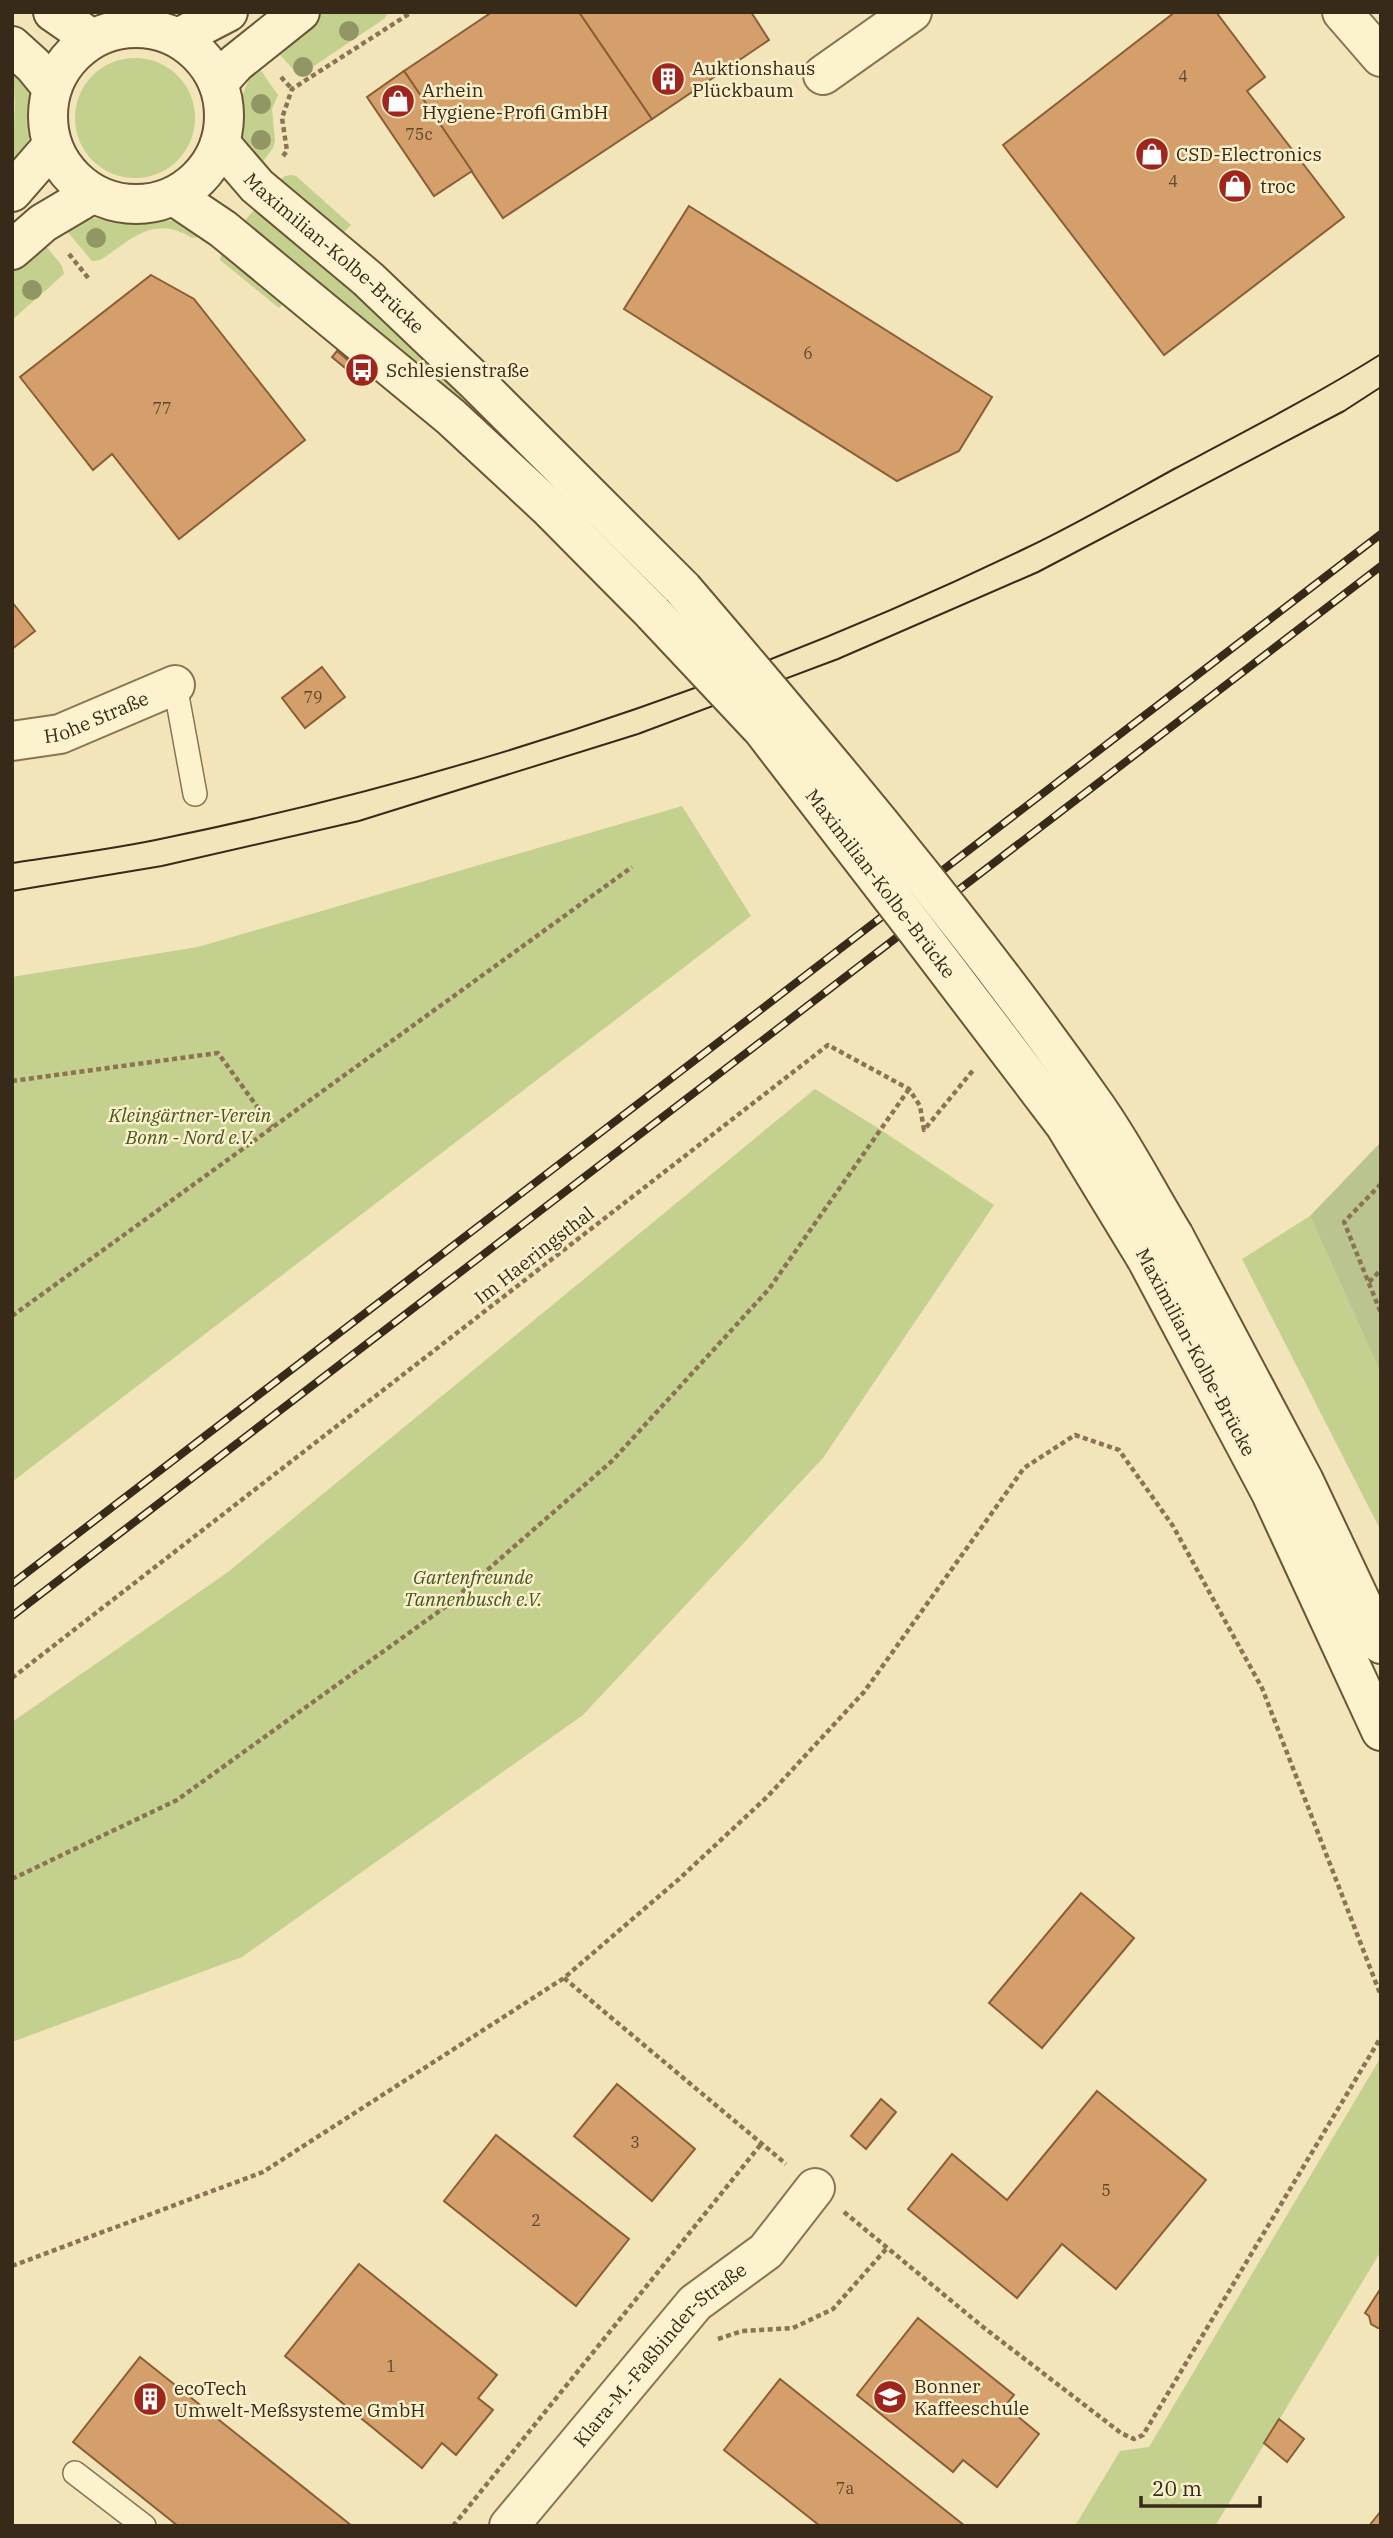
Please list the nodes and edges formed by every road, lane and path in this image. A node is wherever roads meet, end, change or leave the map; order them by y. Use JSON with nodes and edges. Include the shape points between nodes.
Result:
{"nodes":[{"id":1,"x":53,"y":12,"type":"edge"},
{"id":2,"x":228,"y":12,"type":"edge"},
{"id":3,"x":300,"y":12,"type":"edge"},
{"id":4,"x":412,"y":12,"type":"edge"},
{"id":5,"x":912,"y":12,"type":"edge"},
{"id":6,"x":1342,"y":12,"type":"edge"},
{"id":7,"x":178,"y":38,"type":"junction"},
{"id":8,"x":92,"y":39,"type":"junction"},
{"id":9,"x":12,"y":46,"type":"edge"},
{"id":10,"x":1381,"y":57,"type":"edge"},
{"id":11,"x":823,"y":75,"type":"dead end"},
{"id":12,"x":218,"y":83,"type":"junction"},
{"id":13,"x":52,"y":88,"type":"junction"},
{"id":14,"x":220,"y":143,"type":"junction"},
{"id":15,"x":52,"y":146,"type":"junction"},
{"id":16,"x":281,"y":159,"type":"dead end"},
{"id":17,"x":12,"y":192,"type":"edge"},
{"id":18,"x":92,"y":194,"type":"junction"},
{"id":19,"x":174,"y":196,"type":"junction"},
{"id":20,"x":12,"y":250,"type":"edge"},
{"id":21,"x":175,"y":685,"type":"joint"},
{"id":22,"x":12,"y":741,"type":"edge"},
{"id":23,"x":195,"y":794,"type":"dead end"},
{"id":24,"x":632,"y":867,"type":"dead end"},
{"id":25,"x":975,"y":1068,"type":"dead end"},
{"id":26,"x":12,"y":1082,"type":"edge"},
{"id":27,"x":909,"y":1089,"type":"junction"},
{"id":28,"x":272,"y":1127,"type":"junction"},
{"id":29,"x":1381,"y":1184,"type":"edge"},
{"id":30,"x":1160,"y":1247,"type":"junction"},
{"id":31,"x":1381,"y":1270,"type":"edge"},
{"id":32,"x":1368,"y":1282,"type":"junction"},
{"id":33,"x":1381,"y":1313,"type":"edge"},
{"id":34,"x":12,"y":1316,"type":"edge"},
{"id":35,"x":1381,"y":1644,"type":"edge"},
{"id":36,"x":12,"y":1678,"type":"edge"},
{"id":37,"x":1381,"y":1731,"type":"edge"},
{"id":38,"x":12,"y":1879,"type":"edge"},
{"id":39,"x":564,"y":1978,"type":"junction"},
{"id":40,"x":1381,"y":1996,"type":"edge"},
{"id":41,"x":1381,"y":2037,"type":"edge"},
{"id":42,"x":762,"y":2143,"type":"junction"},
{"id":43,"x":815,"y":2188,"type":"junction"},
{"id":44,"x":887,"y":2248,"type":"junction"},
{"id":45,"x":12,"y":2266,"type":"edge"},
{"id":46,"x":707,"y":2342,"type":"dead end"},
{"id":47,"x":75,"y":2473,"type":"dead end"},
{"id":48,"x":144,"y":2526,"type":"edge"},
{"id":49,"x":453,"y":2526,"type":"edge"},
{"id":50,"x":509,"y":2526,"type":"edge"}],
"edges":[{"from":1,"to":8,"type":"street"},
{"from":2,"to":7,"type":"street"},
{"from":3,"to":12,"type":"street"},
{"from":4,"to":16,"type":"path","via":[[292,89],[282,118],[287,151]]},
{"from":5,"to":11,"type":"street"},
{"from":6,"to":10,"type":"street"},
{"from":7,"to":8,"type":"street","via":[[135,27]]},
{"from":7,"to":12,"type":"street","via":[[201,58]]},
{"from":8,"to":13,"type":"street","via":[[61,69]]},
{"from":9,"to":13,"type":"street"},
{"from":12,"to":14,"type":"street","via":[[224,123]]},
{"from":13,"to":15,"type":"street","via":[[47,127]]},
{"from":14,"to":19,"type":"street","via":[[210,165]]},
{"from":14,"to":30,"type":"street","name":"Maximilian-Kolbe-Brücke","bridge":true,"via":[[257,186],[368,279],[476,382],[683,589],[787,710],[952,913],[1096,1106]]},
{"from":15,"to":17,"type":"street"},
{"from":15,"to":18,"type":"street","via":[[68,173]]},
{"from":18,"to":19,"type":"street","via":[[132,205],[154,204]]},
{"from":18,"to":20,"type":"street","via":[[43,223]]},
{"from":19,"to":30,"type":"street","name":"Maximilian-Kolbe-Brücke","bridge":true,"via":[[223,229],[451,417],[547,506],[762,729]]},
{"from":21,"to":22,"type":"street","name":"Hohe Straße","via":[[60,734]]},
{"from":21,"to":23,"type":"lane"},
{"from":24,"to":28,"type":"path"},
{"from":25,"to":27,"type":"path","via":[[924,1130],[920,1106]]},
{"from":26,"to":28,"type":"path","via":[[218,1053]]},
{"from":27,"to":36,"type":"path","name":"Im Haeringsthal","via":[[828,1045]]},
{"from":27,"to":38,"type":"path","via":[[769,1289],[612,1461],[445,1607],[177,1800]]},
{"from":28,"to":34,"type":"path"},
{"from":29,"to":32,"type":"path","via":[[1344,1222]]},
{"from":30,"to":35,"type":"street","name":"Maximilian-Kolbe-Brücke","via":[[1304,1480]]},
{"from":30,"to":37,"type":"street","name":"Maximilian-Kolbe-Brücke"},
{"from":31,"to":32,"type":"path"},
{"from":32,"to":33,"type":"path"},
{"from":39,"to":40,"type":"path","via":[[768,1797],[864,1692],[1024,1468],[1075,1435],[1119,1450],[1173,1526],[1262,1688]]},
{"from":39,"to":42,"type":"path"},
{"from":39,"to":45,"type":"path","via":[[263,2172]]},
{"from":41,"to":44,"type":"path","via":[[1143,2435],[1134,2440]]},
{"from":42,"to":43,"type":"path"},
{"from":42,"to":49,"type":"path"},
{"from":43,"to":44,"type":"path"},
{"from":43,"to":50,"type":"street","name":"Klara-M.-Faßbinder-Straße","via":[[766,2251],[695,2303]]},
{"from":44,"to":46,"type":"path","via":[[832,2309],[793,2328],[742,2332]]},
{"from":47,"to":48,"type":"lane"}]}
